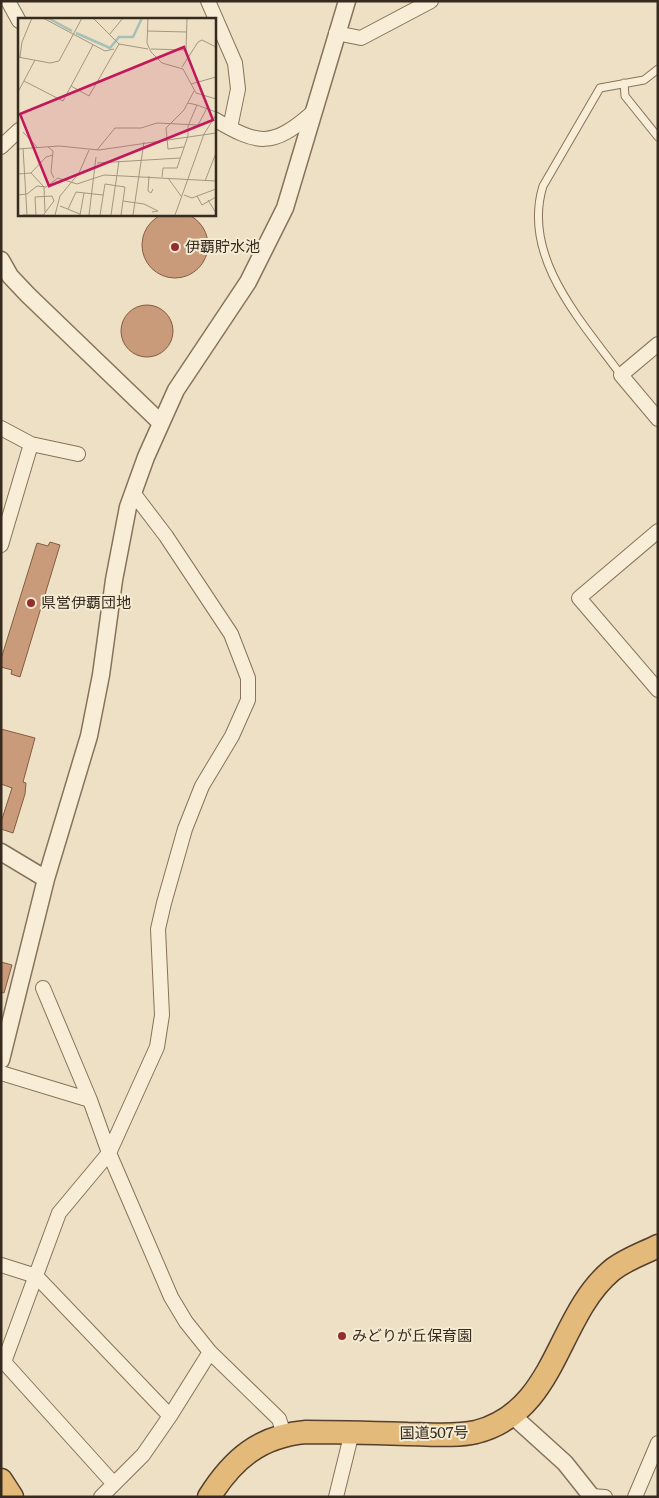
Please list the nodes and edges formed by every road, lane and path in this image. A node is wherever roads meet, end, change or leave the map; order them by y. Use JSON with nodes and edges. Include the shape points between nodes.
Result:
{"nodes":[{"id":1,"x":8,"y":1,"type":"edge"},
{"id":2,"x":208,"y":1,"type":"edge"},
{"id":3,"x":347,"y":1,"type":"edge"},
{"id":4,"x":431,"y":1,"type":"edge"},
{"id":5,"x":18,"y":19,"type":"edge"},
{"id":6,"x":336,"y":33,"type":"junction"},
{"id":7,"x":658,"y":69,"type":"edge"},
{"id":8,"x":624,"y":83,"type":"junction"},
{"id":9,"x":312,"y":113,"type":"junction"},
{"id":10,"x":215,"y":120,"type":"edge"},
{"id":11,"x":230,"y":128,"type":"junction"},
{"id":12,"x":18,"y":131,"type":"edge"},
{"id":13,"x":658,"y":137,"type":"edge"},
{"id":14,"x":1,"y":147,"type":"edge"},
{"id":15,"x":1,"y":260,"type":"edge"},
{"id":16,"x":658,"y":344,"type":"edge"},
{"id":17,"x":621,"y":375,"type":"junction"},
{"id":18,"x":658,"y":419,"type":"edge"},
{"id":19,"x":161,"y":423,"type":"junction"},
{"id":20,"x":1,"y":428,"type":"edge"},
{"id":21,"x":31,"y":444,"type":"junction"},
{"id":22,"x":78,"y":454,"type":"dead end"},
{"id":23,"x":134,"y":494,"type":"junction"},
{"id":24,"x":658,"y":531,"type":"edge"},
{"id":25,"x":1,"y":545,"type":"edge"},
{"id":26,"x":658,"y":690,"type":"edge"},
{"id":27,"x":1,"y":852,"type":"edge"},
{"id":28,"x":46,"y":879,"type":"junction"},
{"id":29,"x":43,"y":988,"type":"dead end"},
{"id":30,"x":1,"y":1060,"type":"edge"},
{"id":31,"x":1,"y":1073,"type":"edge"},
{"id":32,"x":90,"y":1100,"type":"junction"},
{"id":33,"x":109,"y":1153,"type":"junction"},
{"id":34,"x":658,"y":1246,"type":"edge"},
{"id":35,"x":1,"y":1264,"type":"edge"},
{"id":36,"x":36,"y":1276,"type":"junction"},
{"id":37,"x":210,"y":1352,"type":"junction"},
{"id":38,"x":512,"y":1415,"type":"junction"},
{"id":39,"x":170,"y":1416,"type":"junction"},
{"id":40,"x":352,"y":1432,"type":"junction"},
{"id":41,"x":284,"y":1434,"type":"junction"},
{"id":42,"x":658,"y":1443,"type":"edge"},
{"id":43,"x":1,"y":1480,"type":"edge"},
{"id":44,"x":114,"y":1484,"type":"junction"},
{"id":45,"x":596,"y":1496,"type":"edge"},
{"id":46,"x":12,"y":1497,"type":"edge"},
{"id":47,"x":101,"y":1497,"type":"edge"},
{"id":48,"x":209,"y":1497,"type":"edge"},
{"id":49,"x":336,"y":1497,"type":"edge"},
{"id":50,"x":635,"y":1497,"type":"edge"}],
"edges":[{"from":1,"to":5,"type":"street"},
{"from":2,"to":11,"type":"street","via":[[235,63],[238,89]]},
{"from":3,"to":6,"type":"street"},
{"from":4,"to":6,"type":"street","via":[[361,38]]},
{"from":6,"to":9,"type":"street"},
{"from":7,"to":8,"type":"lane","via":[[644,80]]},
{"from":8,"to":13,"type":"lane","via":[[625,96]]},
{"from":8,"to":17,"type":"lane","via":[[600,88],[543,186],[538,202],[540,232],[549,266]]},
{"from":9,"to":11,"type":"street","via":[[289,132],[262,140]]},
{"from":9,"to":19,"type":"street","via":[[285,208],[248,282],[176,390]]},
{"from":10,"to":11,"type":"street"},
{"from":12,"to":14,"type":"street"},
{"from":15,"to":19,"type":"street","via":[[10,276],[28,295]]},
{"from":16,"to":17,"type":"street"},
{"from":17,"to":18,"type":"street"},
{"from":19,"to":23,"type":"street"},
{"from":20,"to":21,"type":"street"},
{"from":21,"to":22,"type":"street"},
{"from":21,"to":25,"type":"street"},
{"from":23,"to":28,"type":"street","via":[[122,533],[91,726]]},
{"from":23,"to":33,"type":"street","via":[[231,634],[248,678],[248,700],[232,736],[202,786],[185,829],[158,929],[162,1015],[157,1047]]},
{"from":24,"to":26,"type":"street","via":[[579,598]]},
{"from":27,"to":28,"type":"street"},
{"from":28,"to":30,"type":"street"},
{"from":29,"to":32,"type":"street"},
{"from":31,"to":32,"type":"street"},
{"from":32,"to":33,"type":"street"},
{"from":33,"to":36,"type":"street","via":[[59,1212]]},
{"from":33,"to":37,"type":"street","via":[[171,1297]]},
{"from":34,"to":38,"type":"highway","name":"国道507号","via":[[611,1271],[596,1288],[581,1309],[550,1371]]},
{"from":35,"to":36,"type":"street"},
{"from":36,"to":39,"type":"street"},
{"from":36,"to":44,"type":"street","via":[[4,1362]]},
{"from":37,"to":39,"type":"street"},
{"from":37,"to":41,"type":"street","via":[[279,1419]]},
{"from":38,"to":40,"type":"highway","name":"国道507号","via":[[476,1432],[450,1435]]},
{"from":38,"to":45,"type":"street"},
{"from":39,"to":44,"type":"street","via":[[144,1456]]},
{"from":40,"to":41,"type":"highway","name":"国道507号"},
{"from":40,"to":49,"type":"street"},
{"from":41,"to":48,"type":"highway","name":"国道507号","via":[[264,1442],[234,1464]]},
{"from":42,"to":50,"type":"street"},
{"from":43,"to":46,"type":"highway"},
{"from":44,"to":47,"type":"street"}]}
